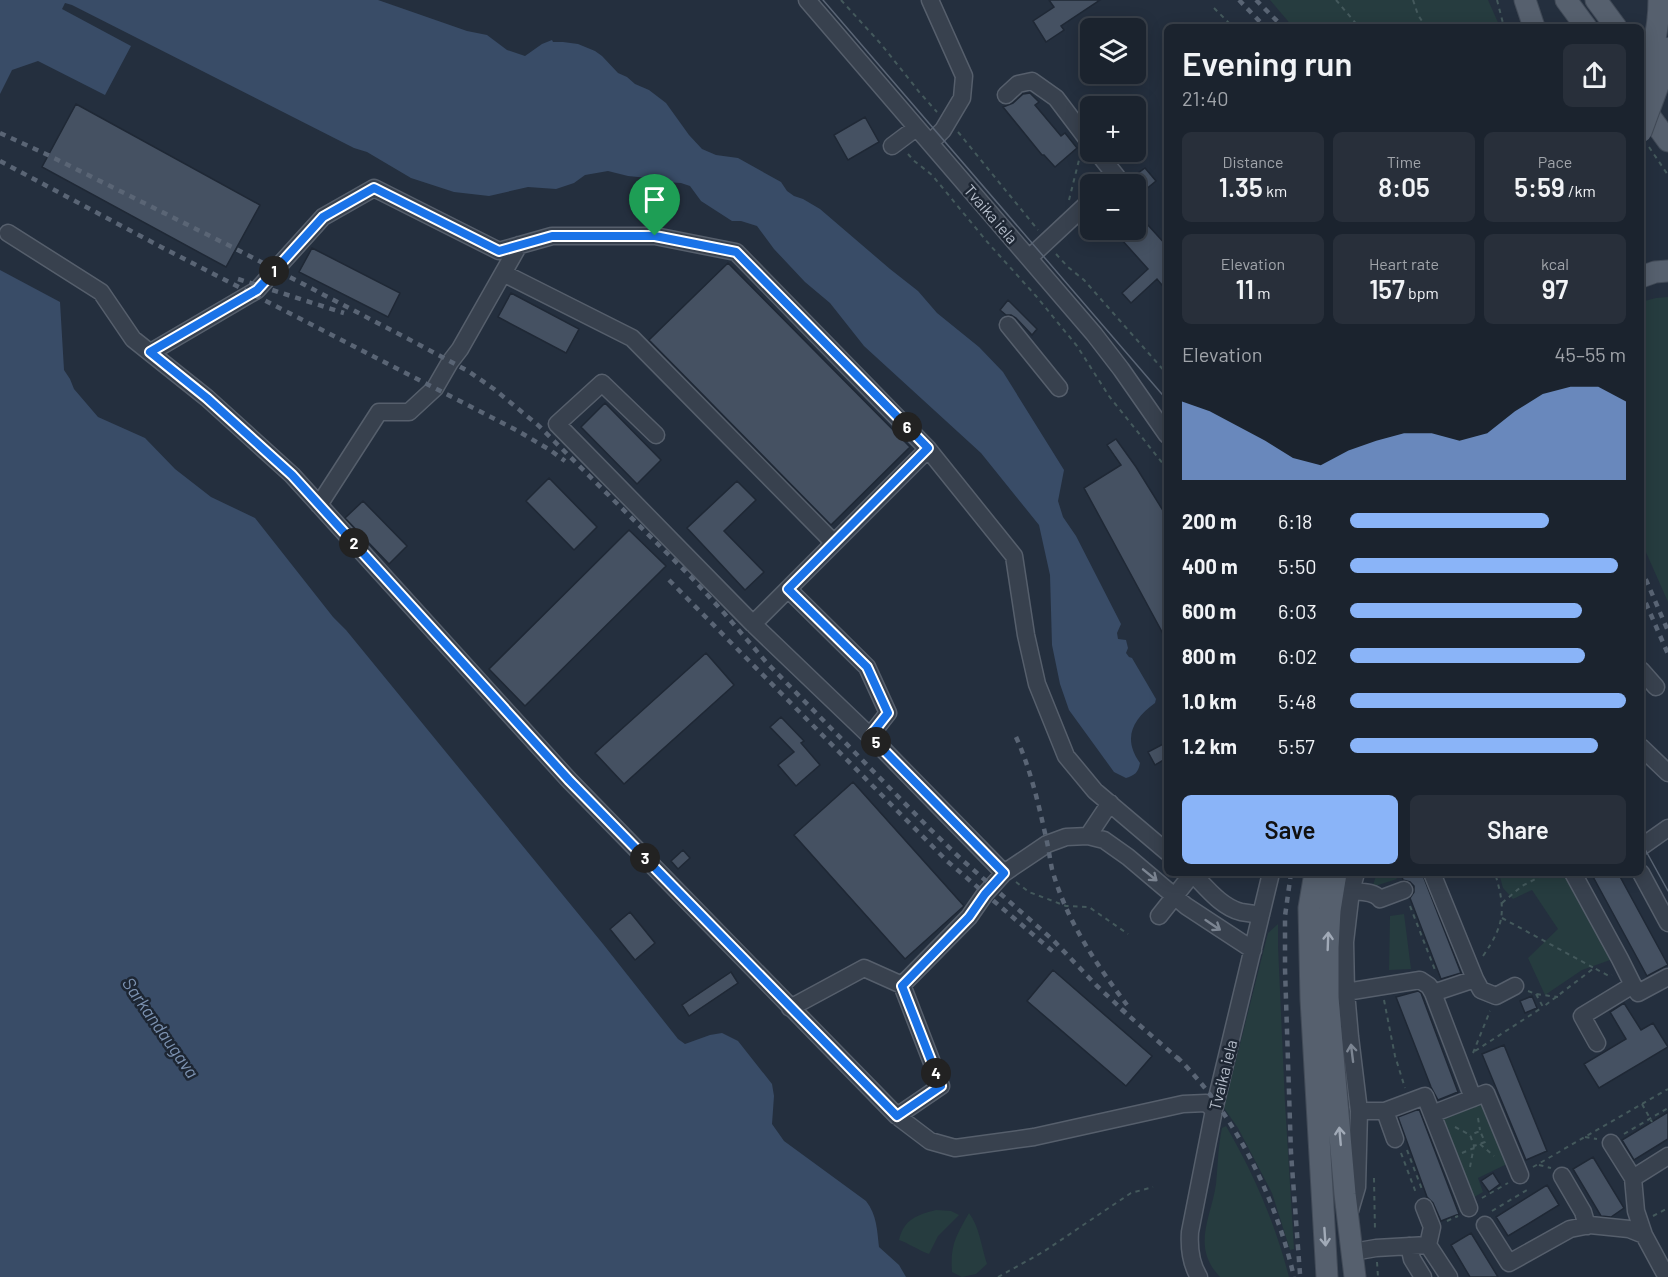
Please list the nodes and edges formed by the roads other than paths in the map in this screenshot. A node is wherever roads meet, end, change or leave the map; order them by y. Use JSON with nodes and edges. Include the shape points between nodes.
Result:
{"nodes":[{"id":1,"x":807,"y":0,"type":"edge"},
{"id":2,"x":930,"y":0,"type":"edge"},
{"id":3,"x":1525,"y":0,"type":"edge"},
{"id":4,"x":1566,"y":0,"type":"edge"},
{"id":5,"x":1596,"y":0,"type":"edge"},
{"id":6,"x":1659,"y":0,"type":"edge"},
{"id":7,"x":1533,"y":24,"type":"edge"},
{"id":8,"x":1584,"y":24,"type":"edge"},
{"id":9,"x":1607,"y":24,"type":"edge"},
{"id":10,"x":1668,"y":48,"type":"edge"},
{"id":11,"x":1644,"y":66,"type":"edge"},
{"id":12,"x":1644,"y":79,"type":"edge"},
{"id":13,"x":1006,"y":95,"type":"dead end"},
{"id":14,"x":1668,"y":99,"type":"edge"},
{"id":15,"x":1644,"y":108,"type":"edge"},
{"id":16,"x":916,"y":128,"type":"junction"},
{"id":17,"x":1080,"y":130,"type":"edge"},
{"id":18,"x":1644,"y":135,"type":"edge"},
{"id":19,"x":1668,"y":141,"type":"edge"},
{"id":20,"x":930,"y":143,"type":"junction"},
{"id":21,"x":895,"y":144,"type":"road end"},
{"id":22,"x":1105,"y":162,"type":"edge"},
{"id":23,"x":1115,"y":174,"type":"edge"},
{"id":24,"x":1080,"y":211,"type":"edge"},
{"id":25,"x":8,"y":233,"type":"dead end"},
{"id":26,"x":519,"y":245,"type":"junction"},
{"id":27,"x":1029,"y":258,"type":"junction"},
{"id":28,"x":1668,"y":271,"type":"edge"},
{"id":29,"x":503,"y":273,"type":"junction"},
{"id":30,"x":1644,"y":276,"type":"edge"},
{"id":31,"x":1008,"y":325,"type":"dead end"},
{"id":32,"x":150,"y":352,"type":"junction"},
{"id":33,"x":1059,"y":388,"type":"dead end"},
{"id":34,"x":1164,"y":431,"type":"edge"},
{"id":35,"x":656,"y":435,"type":"dead end"},
{"id":36,"x":928,"y":448,"type":"junction"},
{"id":37,"x":320,"y":505,"type":"junction"},
{"id":38,"x":834,"y":543,"type":"junction"},
{"id":39,"x":788,"y":589,"type":"junction"},
{"id":40,"x":753,"y":624,"type":"junction"},
{"id":41,"x":1644,"y":673,"type":"edge"},
{"id":42,"x":1656,"y":687,"type":"dead end"},
{"id":43,"x":870,"y":736,"type":"junction"},
{"id":44,"x":1644,"y":750,"type":"edge"},
{"id":45,"x":1668,"y":773,"type":"edge"},
{"id":46,"x":1110,"y":803,"type":"junction"},
{"id":47,"x":1668,"y":828,"type":"edge"},
{"id":48,"x":1088,"y":836,"type":"junction"},
{"id":49,"x":1644,"y":845,"type":"edge"},
{"id":50,"x":1164,"y":849,"type":"edge"},
{"id":51,"x":1004,"y":873,"type":"junction"},
{"id":52,"x":1190,"y":876,"type":"edge"},
{"id":53,"x":1195,"y":876,"type":"edge"},
{"id":54,"x":1270,"y":876,"type":"edge"},
{"id":55,"x":1314,"y":876,"type":"edge"},
{"id":56,"x":1335,"y":876,"type":"edge"},
{"id":57,"x":1355,"y":876,"type":"edge"},
{"id":58,"x":1433,"y":876,"type":"edge"},
{"id":59,"x":1576,"y":876,"type":"edge"},
{"id":60,"x":1643,"y":876,"type":"edge"},
{"id":61,"x":1404,"y":890,"type":"road end"},
{"id":62,"x":1351,"y":891,"type":"junction"},
{"id":63,"x":1175,"y":896,"type":"junction"},
{"id":64,"x":1261,"y":915,"type":"junction"},
{"id":65,"x":1159,"y":916,"type":"dead end"},
{"id":66,"x":1668,"y":923,"type":"edge"},
{"id":67,"x":1253,"y":950,"type":"junction"},
{"id":68,"x":1474,"y":975,"type":"junction"},
{"id":69,"x":1668,"y":977,"type":"edge"},
{"id":70,"x":1633,"y":985,"type":"junction"},
{"id":71,"x":902,"y":986,"type":"junction"},
{"id":72,"x":1515,"y":986,"type":"road end"},
{"id":73,"x":1431,"y":989,"type":"junction"},
{"id":74,"x":1346,"y":992,"type":"junction"},
{"id":75,"x":790,"y":1008,"type":"junction"},
{"id":76,"x":1597,"y":1043,"type":"dead end"},
{"id":77,"x":1473,"y":1098,"type":"junction"},
{"id":78,"x":1214,"y":1110,"type":"junction"},
{"id":79,"x":1359,"y":1111,"type":"junction"},
{"id":80,"x":1385,"y":1111,"type":"junction"},
{"id":81,"x":1432,"y":1114,"type":"junction"},
{"id":82,"x":897,"y":1116,"type":"junction"},
{"id":83,"x":1400,"y":1142,"type":"road end"},
{"id":84,"x":1611,"y":1143,"type":"road end"},
{"id":85,"x":1668,"y":1156,"type":"edge"},
{"id":86,"x":1562,"y":1176,"type":"dead end"},
{"id":87,"x":1516,"y":1177,"type":"road end"},
{"id":88,"x":1633,"y":1178,"type":"junction"},
{"id":89,"x":1424,"y":1207,"type":"road end"},
{"id":90,"x":1468,"y":1208,"type":"dead end"},
{"id":91,"x":1348,"y":1218,"type":"junction"},
{"id":92,"x":1485,"y":1225,"type":"road end"},
{"id":93,"x":1587,"y":1226,"type":"junction"},
{"id":94,"x":1644,"y":1235,"type":"junction"},
{"id":95,"x":1428,"y":1245,"type":"junction"},
{"id":96,"x":1409,"y":1246,"type":"junction"},
{"id":97,"x":1353,"y":1252,"type":"junction"},
{"id":98,"x":1668,"y":1270,"type":"edge"},
{"id":99,"x":1199,"y":1277,"type":"edge"},
{"id":100,"x":1328,"y":1277,"type":"edge"},
{"id":101,"x":1355,"y":1277,"type":"edge"},
{"id":102,"x":1423,"y":1277,"type":"edge"},
{"id":103,"x":1449,"y":1277,"type":"edge"}],
"edges":[{"from":1,"to":16,"type":"street","name":"Tvaika iela"},
{"from":2,"to":20,"type":"street","via":[[964,76],[962,98],[948,123]]},
{"from":3,"to":7,"type":"main road"},
{"from":4,"to":8,"type":"main road"},
{"from":5,"to":9,"type":"main road"},
{"from":6,"to":12,"type":"main road","bridge":true,"via":[[1659,19]]},
{"from":10,"to":18,"type":"main road","bridge":true},
{"from":11,"to":14,"type":"main road"},
{"from":13,"to":17,"type":"street","via":[[1018,84],[1032,81],[1056,98]]},
{"from":15,"to":19,"type":"main road"},
{"from":16,"to":20,"type":"street","name":"Tvaika iela"},
{"from":16,"to":21,"type":"street"},
{"from":20,"to":27,"type":"street","name":"Tvaika iela"},
{"from":22,"to":23,"type":"street"},
{"from":24,"to":27,"type":"street"},
{"from":25,"to":32,"type":"street","via":[[101,292],[133,339]]},
{"from":26,"to":29,"type":"street"},
{"from":26,"to":32,"type":"street","via":[[499,251],[374,188],[323,217],[257,290]]},
{"from":26,"to":36,"type":"street","via":[[552,236],[655,236],[736,252]]},
{"from":27,"to":34,"type":"street","name":"Tvaika iela","via":[[1121,369]]},
{"from":28,"to":30,"type":"main road"},
{"from":29,"to":37,"type":"street","via":[[435,388],[409,412],[379,412]]},
{"from":29,"to":38,"type":"street","via":[[632,338]]},
{"from":31,"to":33,"type":"street"},
{"from":32,"to":37,"type":"street","via":[[207,398]]},
{"from":35,"to":40,"type":"street","via":[[602,383],[557,424]]},
{"from":36,"to":38,"type":"street"},
{"from":36,"to":46,"type":"street","via":[[1014,556],[1037,684],[1054,729],[1066,756]]},
{"from":37,"to":75,"type":"street","via":[[569,780]]},
{"from":38,"to":39,"type":"street"},
{"from":39,"to":40,"type":"street"},
{"from":39,"to":43,"type":"street","via":[[867,667],[888,713]]},
{"from":40,"to":43,"type":"street"},
{"from":41,"to":42,"type":"street"},
{"from":43,"to":51,"type":"street"},
{"from":44,"to":45,"type":"street"},
{"from":46,"to":48,"type":"street"},
{"from":46,"to":50,"type":"street"},
{"from":47,"to":49,"type":"street"},
{"from":48,"to":51,"type":"street","via":[[1066,837],[1047,844]]},
{"from":48,"to":63,"type":"street","one_way":true,"via":[[1104,840]]},
{"from":51,"to":71,"type":"street","via":[[969,917]]},
{"from":52,"to":63,"type":"street"},
{"from":53,"to":64,"type":"street","via":[[1232,908]]},
{"from":54,"to":64,"type":"street","name":"Tvaika iela"},
{"from":55,"to":100,"type":"main road","one_way":true,"via":[[1309,908],[1311,999]]},
{"from":91,"to":56,"type":"main road","one_way":true,"via":[[1328,998],[1329,910]]},
{"from":57,"to":62,"type":"street"},
{"from":58,"to":68,"type":"street"},
{"from":59,"to":70,"type":"street"},
{"from":60,"to":66,"type":"street"},
{"from":61,"to":62,"type":"street","via":[[1380,899]]},
{"from":62,"to":74,"type":"street"},
{"from":63,"to":65,"type":"street"},
{"from":63,"to":67,"type":"street","one_way":true},
{"from":64,"to":67,"type":"street","name":"Tvaika iela"},
{"from":67,"to":78,"type":"street","name":"Tvaika iela"},
{"from":68,"to":72,"type":"street","via":[[1481,990],[1497,996]]},
{"from":68,"to":73,"type":"street"},
{"from":69,"to":70,"type":"street","via":[[1638,993]]},
{"from":70,"to":76,"type":"street","via":[[1582,1016]]},
{"from":71,"to":75,"type":"street","via":[[864,968]]},
{"from":71,"to":82,"type":"street","via":[[941,1086]]},
{"from":73,"to":74,"type":"street","via":[[1420,980]]},
{"from":73,"to":77,"type":"street"},
{"from":79,"to":74,"type":"street","one_way":true},
{"from":75,"to":82,"type":"street"},
{"from":77,"to":81,"type":"street"},
{"from":77,"to":87,"type":"street","via":[[1486,1093]]},
{"from":78,"to":82,"type":"street","via":[[1206,1103],[1183,1104],[1034,1137],[955,1148],[930,1142]]},
{"from":78,"to":99,"type":"street","name":"Tvaika iela","via":[[1190,1232],[1190,1250]]},
{"from":79,"to":80,"type":"street"},
{"from":79,"to":91,"type":"street","via":[[1357,1187]]},
{"from":80,"to":81,"type":"street","via":[[1425,1096]]},
{"from":80,"to":83,"type":"street"},
{"from":81,"to":90,"type":"street"},
{"from":84,"to":88,"type":"street"},
{"from":85,"to":88,"type":"street"},
{"from":86,"to":93,"type":"street"},
{"from":88,"to":94,"type":"street","via":[[1636,1211]]},
{"from":89,"to":95,"type":"street","via":[[1432,1227]]},
{"from":91,"to":97,"type":"main road"},
{"from":92,"to":93,"type":"street","via":[[1509,1263],[1570,1229]]},
{"from":93,"to":94,"type":"street","via":[[1629,1229]]},
{"from":94,"to":98,"type":"street","via":[[1664,1272]]},
{"from":95,"to":96,"type":"street"},
{"from":95,"to":103,"type":"street"},
{"from":96,"to":97,"type":"street"},
{"from":96,"to":102,"type":"street"},
{"from":97,"to":101,"type":"main road"}]}
